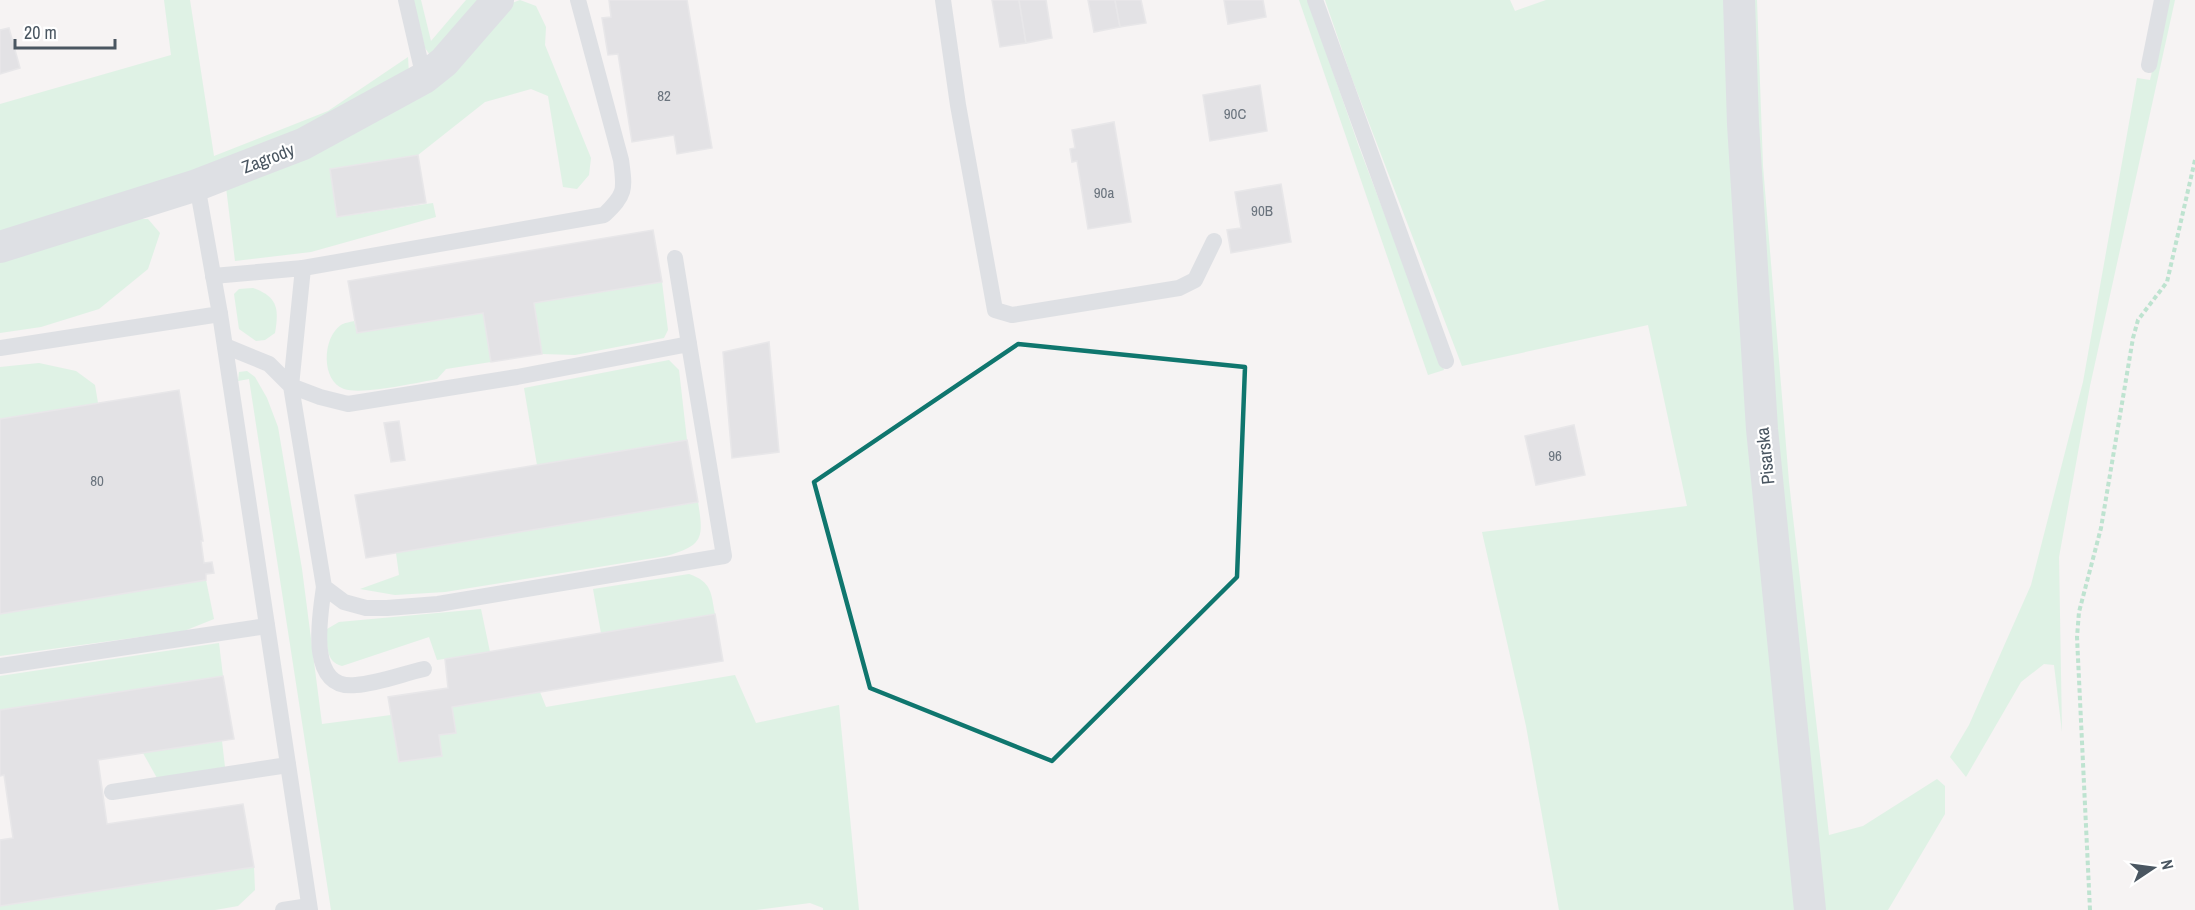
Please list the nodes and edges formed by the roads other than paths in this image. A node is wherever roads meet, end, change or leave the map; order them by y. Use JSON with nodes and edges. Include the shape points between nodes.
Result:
{"nodes":[{"id":1,"x":406,"y":0,"type":"edge"},
{"id":2,"x":498,"y":0,"type":"edge"},
{"id":3,"x":578,"y":0,"type":"edge"},
{"id":4,"x":943,"y":0,"type":"edge"},
{"id":5,"x":1315,"y":0,"type":"edge"},
{"id":6,"x":1739,"y":0,"type":"edge"},
{"id":7,"x":2162,"y":0,"type":"edge"},
{"id":8,"x":2149,"y":65,"type":"dead end"},
{"id":9,"x":424,"y":78,"type":"junction"},
{"id":10,"x":197,"y":184,"type":"junction"},
{"id":11,"x":1214,"y":241,"type":"dead end"},
{"id":12,"x":0,"y":247,"type":"edge"},
{"id":13,"x":675,"y":258,"type":"dead end"},
{"id":14,"x":303,"y":268,"type":"junction"},
{"id":15,"x":213,"y":276,"type":"junction"},
{"id":16,"x":220,"y":314,"type":"junction"},
{"id":17,"x":689,"y":344,"type":"junction"},
{"id":18,"x":225,"y":346,"type":"junction"},
{"id":19,"x":0,"y":348,"type":"edge"},
{"id":20,"x":1446,"y":361,"type":"dead end"},
{"id":21,"x":291,"y":386,"type":"junction"},
{"id":22,"x":324,"y":587,"type":"junction"},
{"id":23,"x":267,"y":626,"type":"junction"},
{"id":24,"x":0,"y":666,"type":"edge"},
{"id":25,"x":424,"y":669,"type":"dead end"},
{"id":26,"x":288,"y":765,"type":"junction"},
{"id":27,"x":112,"y":792,"type":"dead end"},
{"id":28,"x":310,"y":908,"type":"edge"},
{"id":29,"x":283,"y":910,"type":"edge"},
{"id":30,"x":1810,"y":910,"type":"edge"}],
"edges":[{"from":1,"to":9,"type":"lane"},
{"from":2,"to":9,"type":"street","name":"Zagrody","via":[[444,62]]},
{"from":3,"to":14,"type":"lane","via":[[621,160],[624,181],[620,200],[604,215]]},
{"from":4,"to":11,"type":"lane","via":[[995,310],[1012,315],[1179,288],[1195,280]]},
{"from":5,"to":20,"type":"lane"},
{"from":6,"to":30,"type":"street","name":"Pisarska","via":[[1762,429]]},
{"from":7,"to":8,"type":"lane"},
{"from":9,"to":10,"type":"street","name":"Zagrody","via":[[303,144]]},
{"from":10,"to":12,"type":"street","name":"Zagrody"},
{"from":10,"to":15,"type":"lane"},
{"from":13,"to":17,"type":"lane"},
{"from":14,"to":15,"type":"lane"},
{"from":14,"to":21,"type":"lane"},
{"from":15,"to":16,"type":"lane"},
{"from":16,"to":18,"type":"lane"},
{"from":16,"to":19,"type":"lane"},
{"from":17,"to":21,"type":"lane","via":[[348,404]]},
{"from":17,"to":22,"type":"lane","via":[[724,556],[438,604],[387,608],[344,602]]},
{"from":18,"to":21,"type":"lane","via":[[269,364]]},
{"from":18,"to":23,"type":"lane"},
{"from":21,"to":22,"type":"lane"},
{"from":22,"to":25,"type":"lane","via":[[319,652],[334,680],[355,686]]},
{"from":23,"to":24,"type":"lane"},
{"from":23,"to":26,"type":"lane"},
{"from":26,"to":27,"type":"lane"},
{"from":26,"to":28,"type":"lane"},
{"from":28,"to":29,"type":"lane"}]}
